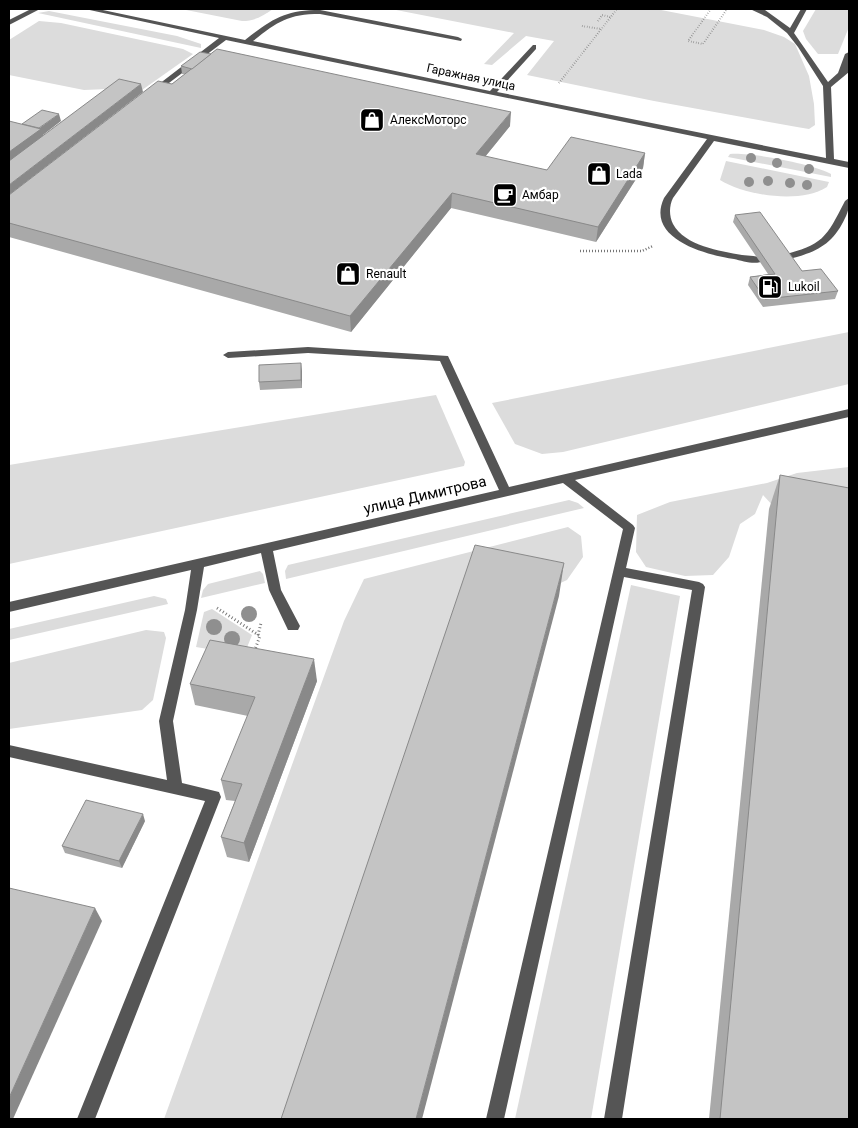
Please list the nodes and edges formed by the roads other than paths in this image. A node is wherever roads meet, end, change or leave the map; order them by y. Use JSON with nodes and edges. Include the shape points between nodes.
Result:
{"nodes":[{"id":1,"x":36,"y":9,"type":"edge"},
{"id":2,"x":89,"y":9,"type":"edge"},
{"id":3,"x":754,"y":9,"type":"edge"},
{"id":4,"x":804,"y":9,"type":"edge"},
{"id":5,"x":9,"y":23,"type":"edge"},
{"id":6,"x":790,"y":34,"type":"junction"},
{"id":7,"x":225,"y":37,"type":"junction"},
{"id":8,"x":458,"y":39,"type":"dead end"},
{"id":9,"x":247,"y":42,"type":"junction"},
{"id":10,"x":533,"y":47,"type":"dead end"},
{"id":11,"x":849,"y":54,"type":"edge"},
{"id":12,"x":849,"y":69,"type":"edge"},
{"id":13,"x":842,"y":74,"type":"junction"},
{"id":14,"x":827,"y":86,"type":"junction"},
{"id":15,"x":492,"y":93,"type":"junction"},
{"id":16,"x":142,"y":101,"type":"edge"},
{"id":17,"x":713,"y":137,"type":"junction"},
{"id":18,"x":830,"y":161,"type":"junction"},
{"id":19,"x":849,"y":164,"type":"edge"},
{"id":20,"x":849,"y":201,"type":"edge"},
{"id":21,"x":784,"y":257,"type":"edge"},
{"id":22,"x":759,"y":260,"type":"edge"},
{"id":23,"x":228,"y":355,"type":"dead end"},
{"id":24,"x":849,"y":413,"type":"edge"},
{"id":25,"x":565,"y":478,"type":"junction"},
{"id":26,"x":506,"y":493,"type":"junction"},
{"id":27,"x":266,"y":548,"type":"junction"},
{"id":28,"x":198,"y":563,"type":"junction"},
{"id":29,"x":619,"y":571,"type":"junction"},
{"id":30,"x":9,"y":607,"type":"edge"},
{"id":31,"x":293,"y":626,"type":"dead end"},
{"id":32,"x":9,"y":751,"type":"edge"},
{"id":33,"x":175,"y":788,"type":"junction"},
{"id":34,"x":86,"y":1119,"type":"edge"},
{"id":35,"x":495,"y":1119,"type":"edge"},
{"id":36,"x":613,"y":1119,"type":"edge"}],
"edges":[{"from":1,"to":5,"type":"street"},
{"from":2,"to":7,"type":"street","name":"Гаражная улица"},
{"from":3,"to":6,"type":"street","via":[[782,24]]},
{"from":4,"to":6,"type":"street"},
{"from":6,"to":14,"type":"street","via":[[806,52],[819,78]]},
{"from":7,"to":9,"type":"street","name":"Гаражная улица"},
{"from":7,"to":16,"type":"street"},
{"from":8,"to":9,"type":"street","via":[[307,11],[280,16]]},
{"from":9,"to":15,"type":"street","name":"Гаражная улица"},
{"from":10,"to":15,"type":"street"},
{"from":11,"to":13,"type":"street"},
{"from":12,"to":13,"type":"street"},
{"from":13,"to":14,"type":"street"},
{"from":14,"to":18,"type":"street"},
{"from":15,"to":17,"type":"street","name":"Гаражная улица"},
{"from":17,"to":18,"type":"street","name":"Гаражная улица"},
{"from":17,"to":22,"type":"street","via":[[666,202],[666,218],[676,234],[700,249]]},
{"from":18,"to":19,"type":"street","name":"Гаражная улица"},
{"from":20,"to":21,"type":"street","via":[[828,242],[808,252]]},
{"from":23,"to":26,"type":"street","via":[[308,350],[444,358]]},
{"from":24,"to":25,"type":"street","name":"улица Димитрова"},
{"from":25,"to":26,"type":"street","name":"улица Димитрова"},
{"from":25,"to":29,"type":"street","via":[[629,528]]},
{"from":26,"to":27,"type":"street","name":"улица Димитрова"},
{"from":27,"to":28,"type":"street","name":"улица Димитрова"},
{"from":27,"to":31,"type":"street","via":[[275,590]]},
{"from":28,"to":30,"type":"street","name":"улица Димитрова"},
{"from":28,"to":33,"type":"street","via":[[166,721]]},
{"from":29,"to":35,"type":"street"},
{"from":29,"to":36,"type":"street","via":[[699,587]]},
{"from":32,"to":33,"type":"street"},
{"from":33,"to":34,"type":"street","via":[[214,797]]}]}
